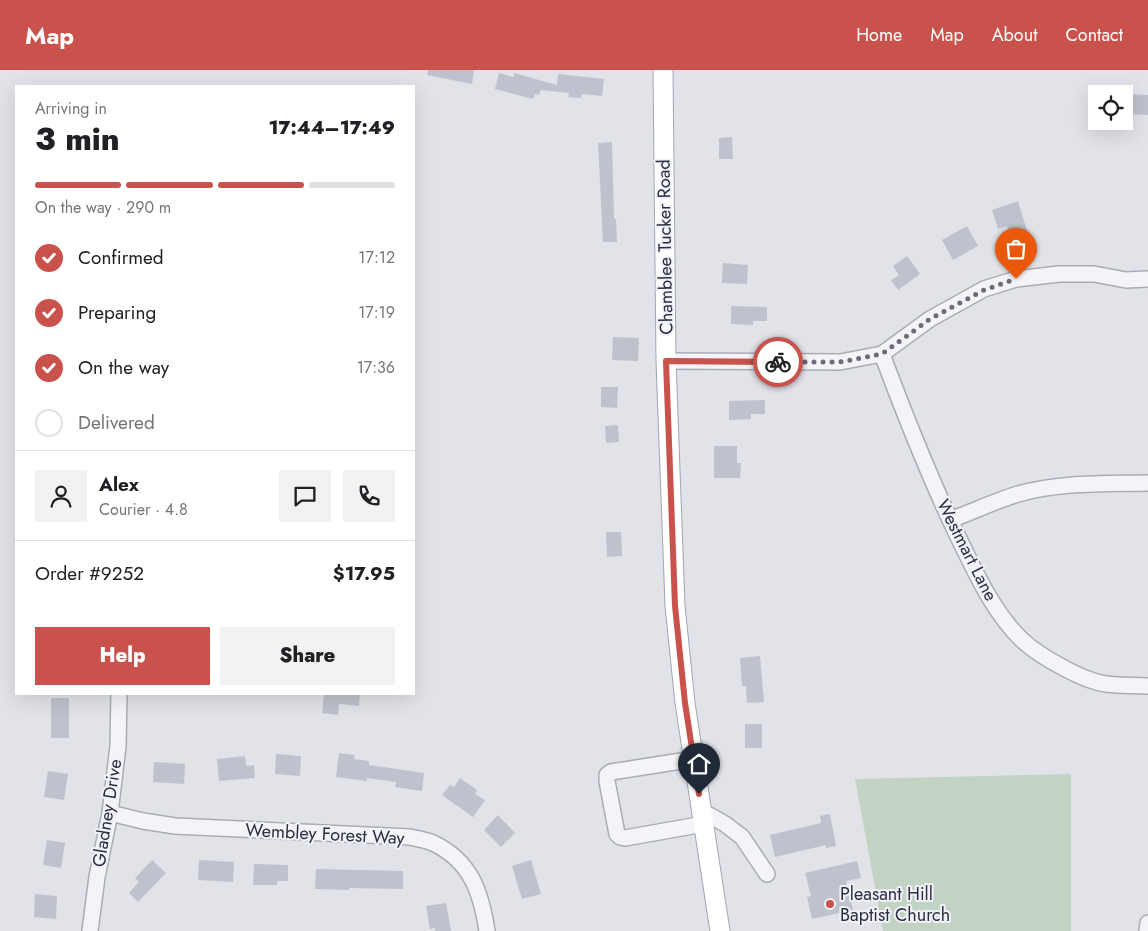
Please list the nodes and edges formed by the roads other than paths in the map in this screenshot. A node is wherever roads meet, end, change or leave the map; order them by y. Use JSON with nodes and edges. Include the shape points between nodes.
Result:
{"nodes":[{"id":1,"x":663,"y":70,"type":"edge"},
{"id":2,"x":1148,"y":279,"type":"edge"},
{"id":3,"x":882,"y":354,"type":"junction"},
{"id":4,"x":666,"y":361,"type":"junction"},
{"id":5,"x":1148,"y":483,"type":"edge"},
{"id":6,"x":950,"y":520,"type":"junction"},
{"id":7,"x":1148,"y":686,"type":"edge"},
{"id":8,"x":119,"y":695,"type":"edge"},
{"id":9,"x":694,"y":759,"type":"junction"},
{"id":10,"x":110,"y":813,"type":"junction"},
{"id":11,"x":703,"y":817,"type":"junction"},
{"id":12,"x":767,"y":874,"type":"dead end"},
{"id":13,"x":1148,"y":923,"type":"edge"},
{"id":14,"x":90,"y":931,"type":"edge"},
{"id":15,"x":488,"y":931,"type":"edge"},
{"id":16,"x":720,"y":931,"type":"edge"},
{"id":17,"x":1147,"y":931,"type":"edge"}],
"edges":[{"from":1,"to":4,"type":"main road","name":"Chamblee Tucker Road"},
{"from":2,"to":3,"type":"street","via":[[1059,274],[1016,279],[984,290],[930,319]]},
{"from":3,"to":4,"type":"street","via":[[840,362]]},
{"from":3,"to":6,"type":"street","name":"Westmart Lane"},
{"from":4,"to":9,"type":"main road","name":"Chamblee Tucker Road","via":[[675,606]]},
{"from":5,"to":6,"type":"street","via":[[1053,487],[1018,494]]},
{"from":6,"to":7,"type":"street","name":"Westmart Lane","via":[[983,588],[1023,641],[1086,678],[1105,684]]},
{"from":8,"to":10,"type":"street","name":"Gladney Drive","via":[[118,746]]},
{"from":9,"to":11,"type":"main road","name":"Chamblee Tucker Road"},
{"from":9,"to":11,"type":"street","via":[[611,772],[607,781],[620,837]]},
{"from":10,"to":14,"type":"street","name":"Gladney Drive"},
{"from":10,"to":15,"type":"street","name":"Wembley Forest Way","via":[[175,826],[410,837],[432,842],[458,859],[473,879],[483,904]]},
{"from":11,"to":12,"type":"street","via":[[725,824],[742,837]]},
{"from":11,"to":16,"type":"main road","name":"Chamblee Tucker Road"},
{"from":13,"to":17,"type":"street"}]}
